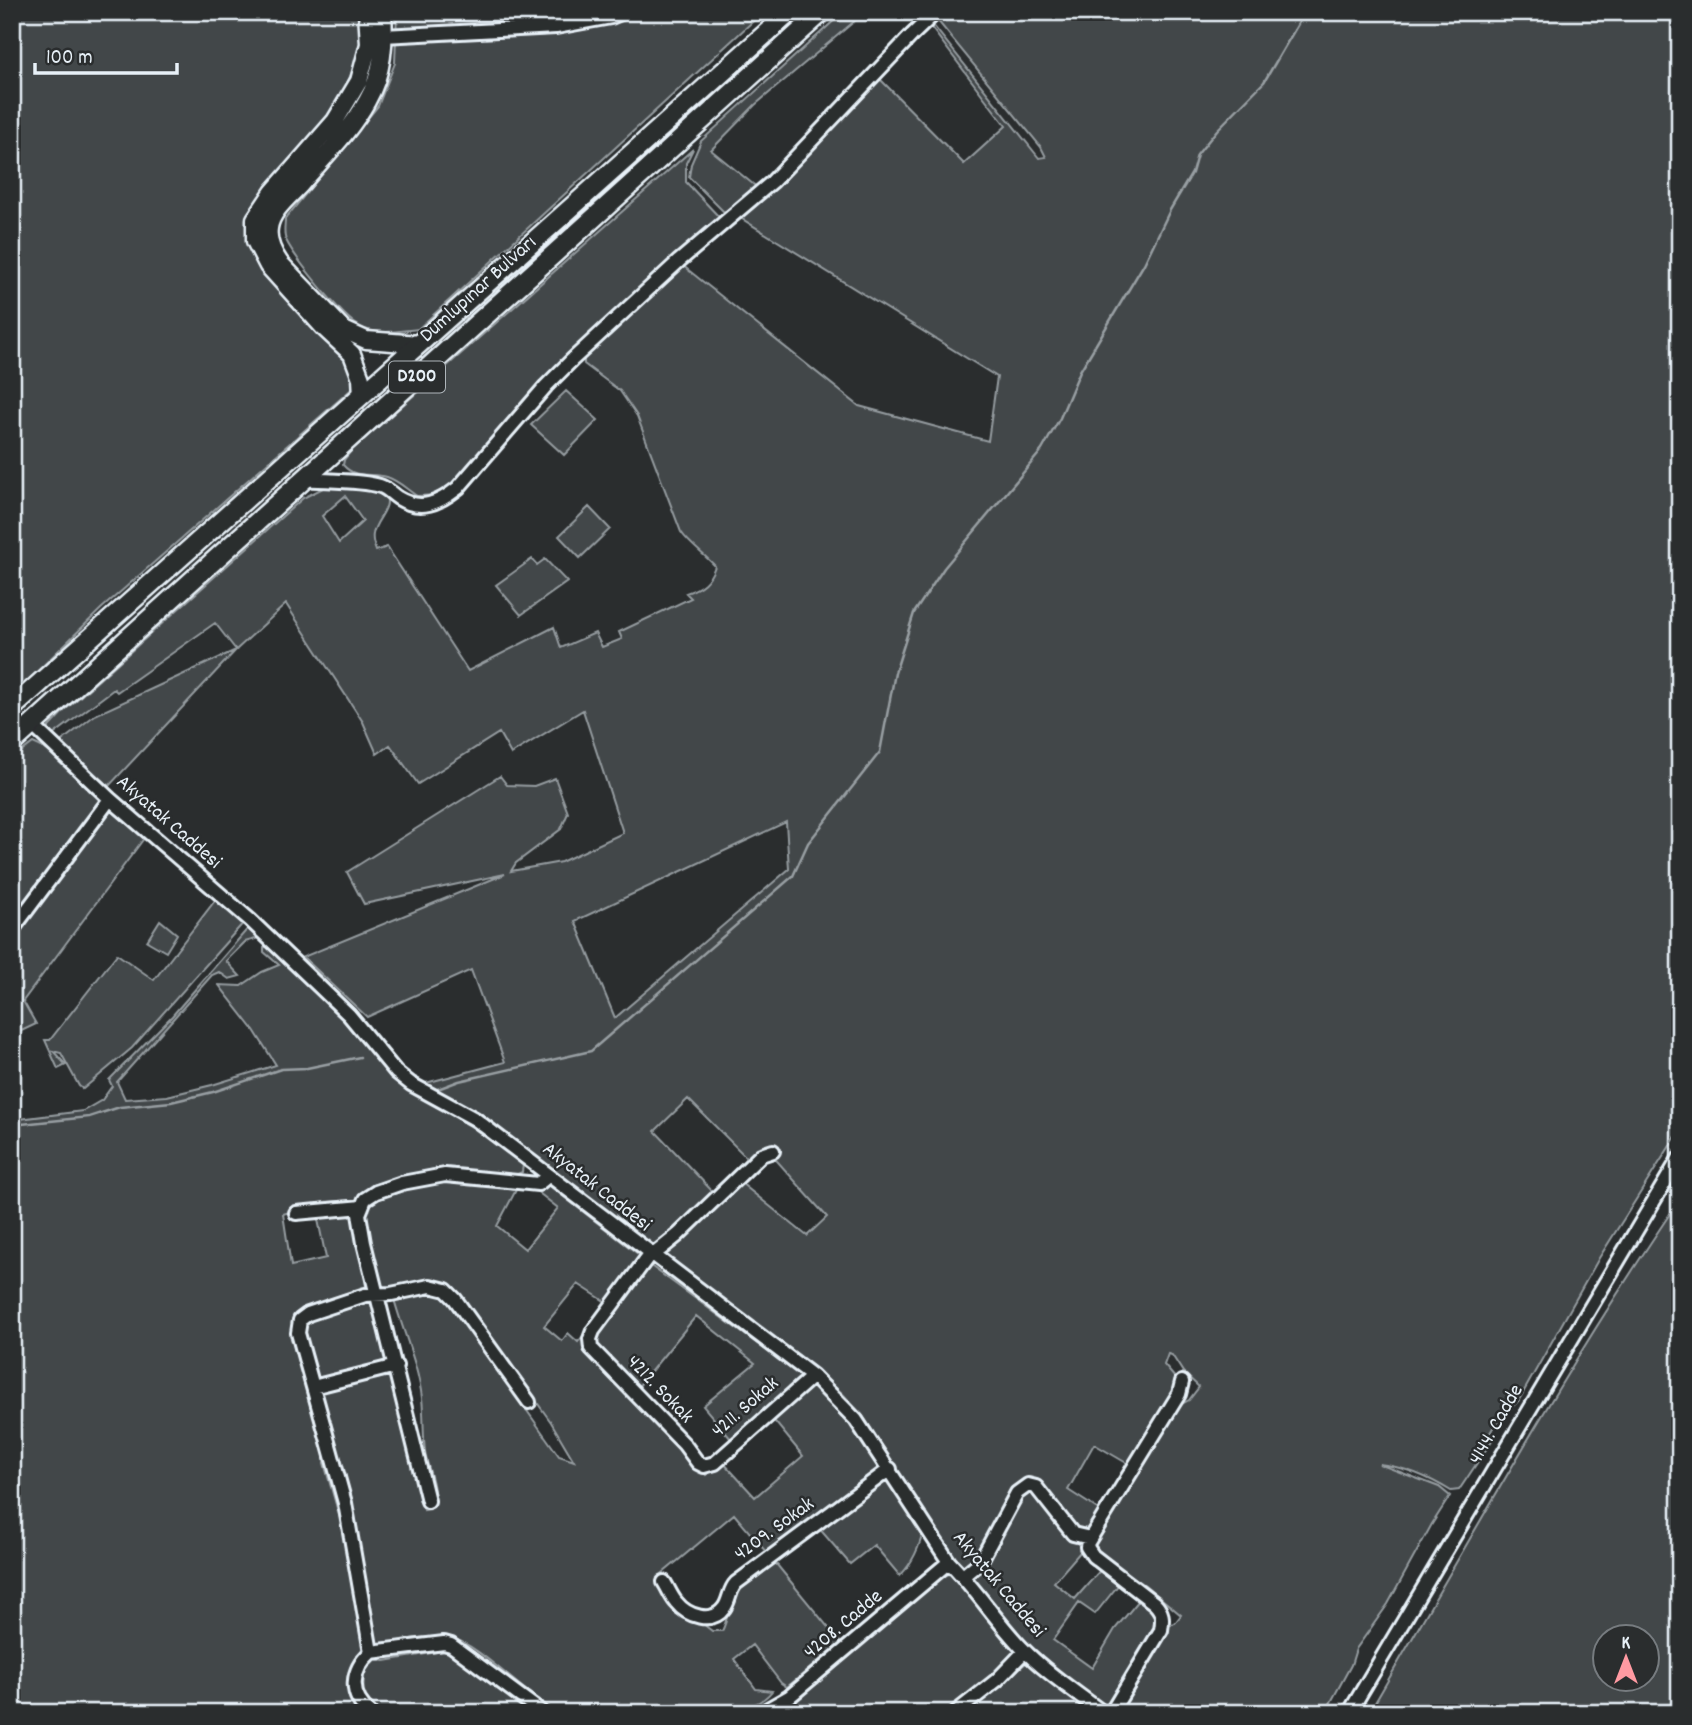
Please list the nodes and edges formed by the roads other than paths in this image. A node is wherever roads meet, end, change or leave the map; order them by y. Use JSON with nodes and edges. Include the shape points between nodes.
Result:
{"nodes":[{"id":1,"x":367,"y":12,"type":"edge"},
{"id":2,"x":383,"y":12,"type":"edge"},
{"id":3,"x":623,"y":12,"type":"edge"},
{"id":4,"x":790,"y":12,"type":"edge"},
{"id":5,"x":822,"y":12,"type":"edge"},
{"id":6,"x":936,"y":12,"type":"edge"},
{"id":7,"x":383,"y":36,"type":"junction"},
{"id":8,"x":419,"y":344,"type":"junction"},
{"id":9,"x":362,"y":395,"type":"junction"},
{"id":10,"x":303,"y":479,"type":"junction"},
{"id":11,"x":12,"y":708,"type":"edge"},
{"id":12,"x":32,"y":726,"type":"junction"},
{"id":13,"x":12,"y":743,"type":"edge"},
{"id":14,"x":110,"y":799,"type":"junction"},
{"id":15,"x":12,"y":930,"type":"edge"},
{"id":16,"x":773,"y":1151,"type":"dead end"},
{"id":17,"x":1680,"y":1157,"type":"edge"},
{"id":18,"x":548,"y":1176,"type":"junction"},
{"id":19,"x":362,"y":1207,"type":"junction"},
{"id":20,"x":296,"y":1213,"type":"dead end"},
{"id":21,"x":651,"y":1255,"type":"junction"},
{"id":22,"x":377,"y":1295,"type":"junction"},
{"id":23,"x":396,"y":1366,"type":"junction"},
{"id":24,"x":813,"y":1376,"type":"junction"},
{"id":25,"x":1182,"y":1382,"type":"dead end"},
{"id":26,"x":313,"y":1387,"type":"junction"},
{"id":27,"x":529,"y":1402,"type":"dead end"},
{"id":28,"x":704,"y":1466,"type":"joint"},
{"id":29,"x":890,"y":1469,"type":"junction"},
{"id":30,"x":428,"y":1501,"type":"dead end"},
{"id":31,"x":1090,"y":1538,"type":"junction"},
{"id":32,"x":949,"y":1562,"type":"junction"},
{"id":33,"x":963,"y":1576,"type":"junction"},
{"id":34,"x":664,"y":1582,"type":"dead end"},
{"id":35,"x":1025,"y":1651,"type":"junction"},
{"id":36,"x":371,"y":1652,"type":"junction"},
{"id":37,"x":370,"y":1713,"type":"edge"},
{"id":38,"x":543,"y":1713,"type":"edge"},
{"id":39,"x":762,"y":1713,"type":"edge"},
{"id":40,"x":955,"y":1713,"type":"edge"},
{"id":41,"x":1103,"y":1713,"type":"edge"},
{"id":42,"x":1111,"y":1713,"type":"edge"},
{"id":43,"x":1349,"y":1713,"type":"edge"}],
"edges":[{"from":1,"to":9,"type":"main road","via":[[369,44],[359,80],[335,121],[255,219],[255,241],[268,267],[352,354],[362,378]]},
{"from":2,"to":7,"type":"main road"},
{"from":3,"to":7,"type":"street","via":[[556,27]]},
{"from":4,"to":8,"type":"highway","name":"Dumlupınar Bulvarı","number":"D200"},
{"from":5,"to":10,"type":"highway","name":"Dumlupınar Bulvarı","number":"D200"},
{"from":6,"to":10,"type":"street","via":[[772,182],[573,359],[451,494],[418,506],[378,485]]},
{"from":7,"to":8,"type":"main road","via":[[380,70],[369,99],[276,213],[269,238],[280,263],[344,330],[366,340]]},
{"from":8,"to":9,"type":"highway","name":"Dumlupınar Bulvarı","number":"D200"},
{"from":9,"to":11,"type":"highway","name":"Dumlupınar Bulvarı","number":"D200"},
{"from":10,"to":12,"type":"highway","name":"Dumlupınar Bulvarı","number":"D200"},
{"from":12,"to":13,"type":"highway","name":"Dumlupınar Bulvarı","number":"D200"},
{"from":12,"to":14,"type":"street","name":"Akyatak Caddesi"},
{"from":14,"to":15,"type":"street"},
{"from":14,"to":18,"type":"street","name":"Akyatak Caddesi","via":[[240,911],[349,1015],[396,1072],[475,1119]]},
{"from":16,"to":21,"type":"street","via":[[761,1156]]},
{"from":17,"to":43,"type":"street","name":"4144. Cadde"},
{"from":18,"to":19,"type":"street","via":[[538,1184],[445,1175],[376,1192]]},
{"from":18,"to":21,"type":"street","name":"Akyatak Caddesi"},
{"from":19,"to":20,"type":"street"},
{"from":19,"to":22,"type":"street","via":[[359,1214]]},
{"from":21,"to":24,"type":"street","name":"Akyatak Caddesi"},
{"from":21,"to":28,"type":"street","name":"4212. Sokak","via":[[593,1331],[591,1348]]},
{"from":22,"to":23,"type":"street"},
{"from":22,"to":26,"type":"street","via":[[365,1295],[300,1320],[298,1333]]},
{"from":22,"to":27,"type":"street","via":[[430,1286],[446,1290]]},
{"from":23,"to":26,"type":"street"},
{"from":23,"to":30,"type":"street"},
{"from":24,"to":28,"type":"street","name":"4211. Sokak","via":[[715,1463]]},
{"from":24,"to":29,"type":"street","name":"Akyatak Caddesi","via":[[856,1420]]},
{"from":25,"to":31,"type":"street","via":[[1179,1394]]},
{"from":26,"to":36,"type":"street","via":[[345,1503]]},
{"from":29,"to":32,"type":"street","name":"Akyatak Caddesi"},
{"from":29,"to":34,"type":"street","name":"4209. Sokak","via":[[736,1583],[726,1606],[714,1615],[707,1618],[686,1611]]},
{"from":31,"to":33,"type":"street","via":[[1073,1534],[1036,1487],[1028,1485],[1017,1493],[980,1562]]},
{"from":31,"to":42,"type":"street","via":[[1089,1552],[1154,1603],[1163,1619],[1161,1630]]},
{"from":32,"to":33,"type":"street","name":"Akyatak Caddesi"},
{"from":32,"to":39,"type":"street","name":"4208. Cadde","via":[[789,1697]]},
{"from":33,"to":35,"type":"street","name":"Akyatak Caddesi"},
{"from":35,"to":40,"type":"street"},
{"from":35,"to":41,"type":"street","name":"Akyatak Caddesi"},
{"from":36,"to":37,"type":"street","via":[[359,1663],[355,1678],[360,1705]]},
{"from":36,"to":38,"type":"street","via":[[451,1645]]}]}
